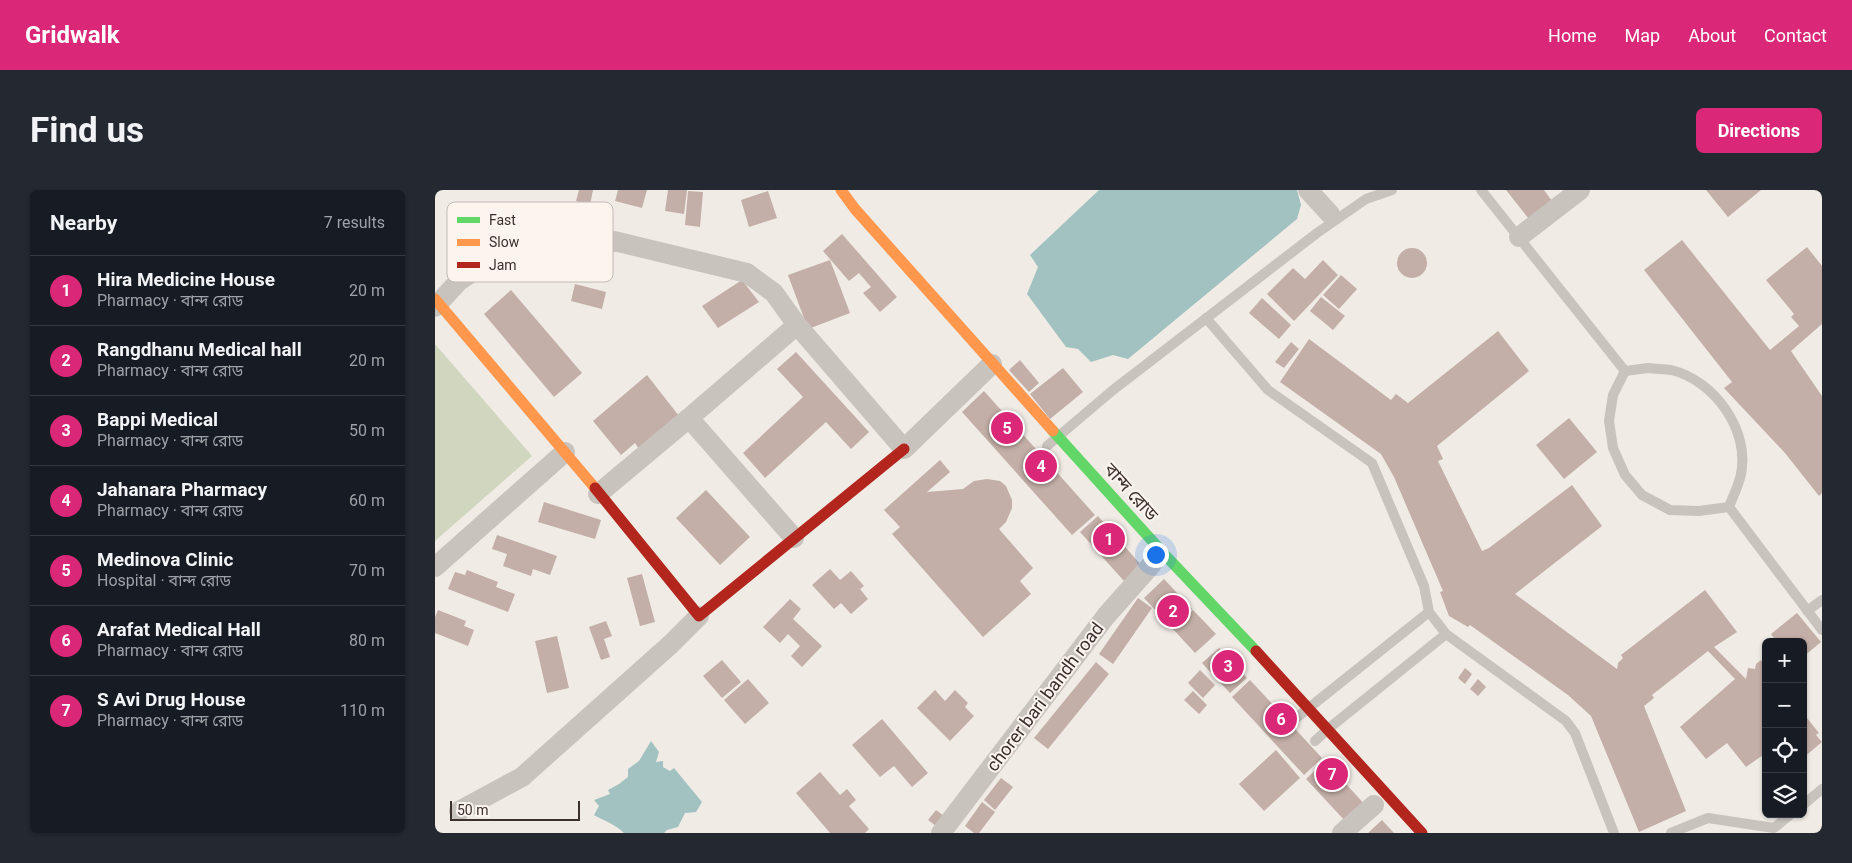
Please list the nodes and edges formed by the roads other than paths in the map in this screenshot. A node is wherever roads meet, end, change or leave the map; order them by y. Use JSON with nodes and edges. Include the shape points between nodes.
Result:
{"nodes":[{"id":1,"x":841,"y":190,"type":"edge"},
{"id":2,"x":1307,"y":190,"type":"edge"},
{"id":3,"x":1392,"y":190,"type":"edge"},
{"id":4,"x":1481,"y":190,"type":"edge"},
{"id":5,"x":1580,"y":190,"type":"edge"},
{"id":6,"x":1330,"y":214,"type":"dead end"},
{"id":7,"x":1519,"y":237,"type":"junction"},
{"id":8,"x":613,"y":241,"type":"edge"},
{"id":9,"x":458,"y":282,"type":"edge"},
{"id":10,"x":436,"y":303,"type":"edge"},
{"id":11,"x":1206,"y":318,"type":"junction"},
{"id":12,"x":797,"y":324,"type":"junction"},
{"id":13,"x":1625,"y":371,"type":"junction"},
{"id":14,"x":983,"y":373,"type":"junction"},
{"id":15,"x":689,"y":418,"type":"junction"},
{"id":16,"x":1057,"y":436,"type":"junction"},
{"id":17,"x":1047,"y":446,"type":"dead end"},
{"id":18,"x":904,"y":449,"type":"junction"},
{"id":19,"x":565,"y":452,"type":"junction"},
{"id":20,"x":599,"y":494,"type":"junction"},
{"id":21,"x":1729,"y":507,"type":"junction"},
{"id":22,"x":794,"y":538,"type":"junction"},
{"id":23,"x":1154,"y":565,"type":"dead end"},
{"id":24,"x":435,"y":567,"type":"edge"},
{"id":25,"x":1822,"y":600,"type":"edge"},
{"id":26,"x":1807,"y":611,"type":"junction"},
{"id":27,"x":1429,"y":612,"type":"junction"},
{"id":28,"x":699,"y":616,"type":"junction"},
{"id":29,"x":1822,"y":630,"type":"edge"},
{"id":30,"x":1446,"y":634,"type":"junction"},
{"id":31,"x":1309,"y":708,"type":"junction"},
{"id":32,"x":1328,"y":729,"type":"junction"},
{"id":33,"x":1822,"y":790,"type":"edge"},
{"id":34,"x":1807,"y":801,"type":"edge"},
{"id":35,"x":1374,"y":805,"type":"dead end"},
{"id":36,"x":459,"y":811,"type":"dead end"},
{"id":37,"x":1787,"y":818,"type":"edge"},
{"id":38,"x":1776,"y":831,"type":"edge"},
{"id":39,"x":941,"y":833,"type":"edge"},
{"id":40,"x":1342,"y":833,"type":"edge"},
{"id":41,"x":1422,"y":833,"type":"edge"},
{"id":42,"x":1614,"y":833,"type":"edge"},
{"id":43,"x":1671,"y":833,"type":"edge"}],
"edges":[{"from":1,"to":14,"type":"main road","name":"বান্দ রোড"},
{"from":2,"to":6,"type":"street"},
{"from":3,"to":11,"type":"lane","via":[[1366,199]]},
{"from":4,"to":7,"type":"lane"},
{"from":5,"to":7,"type":"street"},
{"from":7,"to":13,"type":"lane"},
{"from":8,"to":12,"type":"street","via":[[747,273],[774,293]]},
{"from":9,"to":10,"type":"street"},
{"from":10,"to":19,"type":"main road"},
{"from":11,"to":16,"type":"lane"},
{"from":11,"to":27,"type":"lane","via":[[1269,390],[1372,463],[1424,586]]},
{"from":12,"to":15,"type":"street"},
{"from":12,"to":18,"type":"street"},
{"from":13,"to":21,"type":"lane","via":[[1671,370],[1695,380],[1716,397],[1734,420],[1742,451],[1741,474]]},
{"from":13,"to":21,"type":"lane","via":[[1613,395],[1609,421],[1613,448],[1625,475],[1642,495],[1670,510]]},
{"from":14,"to":16,"type":"main road","name":"বান্দ রোড"},
{"from":14,"to":18,"type":"street"},
{"from":15,"to":20,"type":"street"},
{"from":15,"to":22,"type":"street"},
{"from":16,"to":17,"type":"lane"},
{"from":16,"to":31,"type":"main road","name":"বান্দ রোড"},
{"from":18,"to":22,"type":"main road"},
{"from":19,"to":20,"type":"main road"},
{"from":19,"to":24,"type":"street"},
{"from":20,"to":28,"type":"main road"},
{"from":21,"to":26,"type":"lane"},
{"from":22,"to":28,"type":"main road"},
{"from":23,"to":39,"type":"street","name":"chorer bari bandh road","via":[[1106,616]]},
{"from":25,"to":26,"type":"lane"},
{"from":26,"to":29,"type":"lane"},
{"from":27,"to":30,"type":"lane"},
{"from":27,"to":31,"type":"lane"},
{"from":28,"to":36,"type":"street","via":[[522,777]]},
{"from":30,"to":32,"type":"lane"},
{"from":30,"to":42,"type":"lane","via":[[1566,721],[1575,733]]},
{"from":31,"to":32,"type":"main road","name":"বান্দ রোড"},
{"from":31,"to":32,"type":"lane","via":[[1305,730]]},
{"from":32,"to":41,"type":"main road","name":"বান্দ রোড"},
{"from":33,"to":34,"type":"lane"},
{"from":35,"to":40,"type":"street"},
{"from":37,"to":38,"type":"lane"},
{"from":38,"to":43,"type":"lane","via":[[1708,818]]}]}
